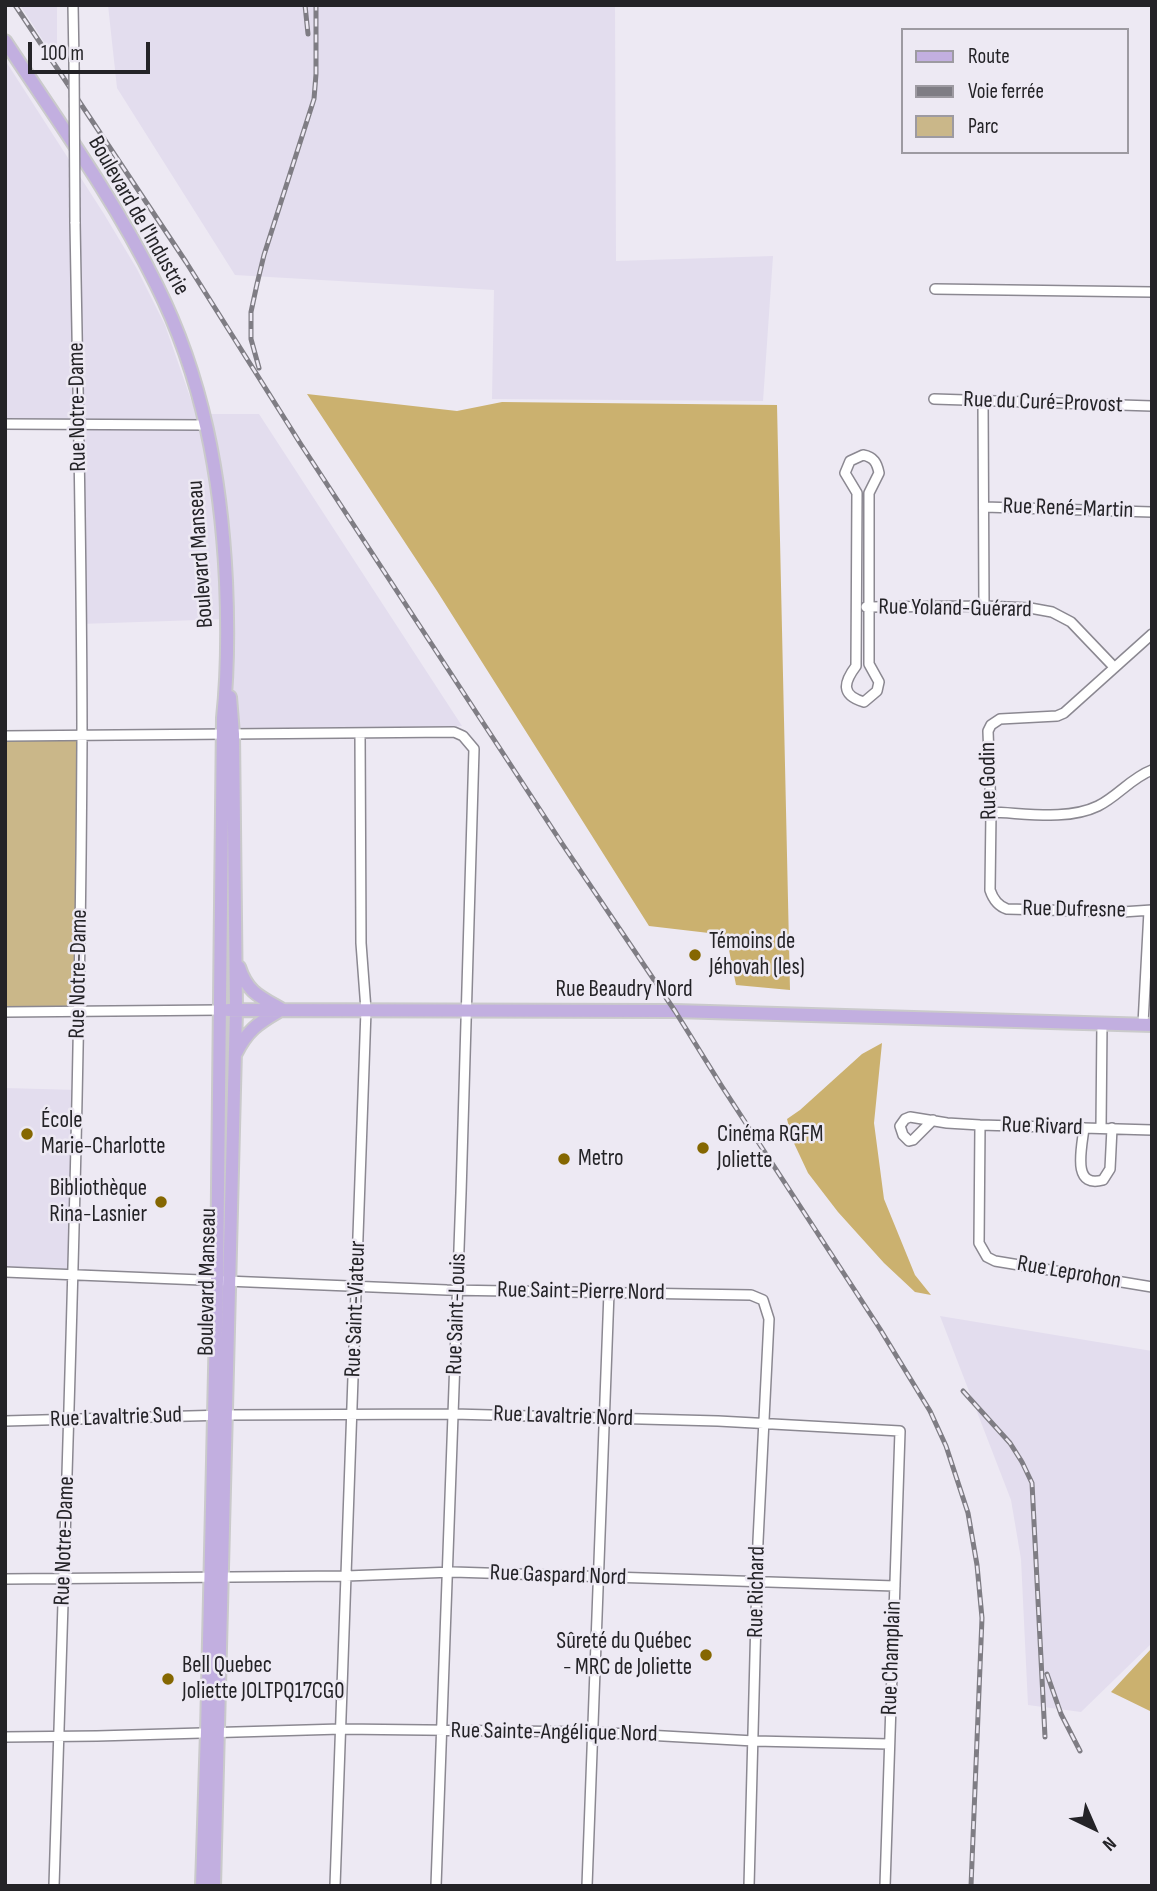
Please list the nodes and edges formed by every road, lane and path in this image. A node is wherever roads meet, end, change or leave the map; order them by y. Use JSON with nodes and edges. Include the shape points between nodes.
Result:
{"nodes":[{"id":1,"x":74,"y":5,"type":"edge"},
{"id":2,"x":5,"y":41,"type":"edge"},
{"id":3,"x":935,"y":289,"type":"dead end"},
{"id":4,"x":1152,"y":292,"type":"edge"},
{"id":5,"x":934,"y":399,"type":"dead end"},
{"id":6,"x":983,"y":401,"type":"junction"},
{"id":7,"x":1152,"y":406,"type":"edge"},
{"id":8,"x":5,"y":424,"type":"edge"},
{"id":9,"x":78,"y":424,"type":"junction"},
{"id":10,"x":206,"y":425,"type":"junction"},
{"id":11,"x":984,"y":507,"type":"junction"},
{"id":12,"x":1152,"y":512,"type":"edge"},
{"id":13,"x":984,"y":606,"type":"junction"},
{"id":14,"x":857,"y":607,"type":"junction"},
{"id":15,"x":869,"y":607,"type":"junction"},
{"id":16,"x":1152,"y":634,"type":"edge"},
{"id":17,"x":1114,"y":667,"type":"junction"},
{"id":18,"x":360,"y":733,"type":"junction"},
{"id":19,"x":228,"y":734,"type":"junction"},
{"id":20,"x":5,"y":736,"type":"edge"},
{"id":21,"x":82,"y":737,"type":"junction"},
{"id":22,"x":1152,"y":770,"type":"edge"},
{"id":23,"x":991,"y":812,"type":"junction"},
{"id":24,"x":998,"y":903,"type":"joint"},
{"id":25,"x":1150,"y":910,"type":"edge"},
{"id":26,"x":234,"y":954,"type":"junction"},
{"id":27,"x":221,"y":1010,"type":"junction"},
{"id":28,"x":236,"y":1010,"type":"junction"},
{"id":29,"x":282,"y":1010,"type":"junction"},
{"id":30,"x":366,"y":1010,"type":"junction"},
{"id":31,"x":466,"y":1011,"type":"junction"},
{"id":32,"x":5,"y":1012,"type":"edge"},
{"id":33,"x":79,"y":1012,"type":"junction"},
{"id":34,"x":1102,"y":1023,"type":"junction"},
{"id":35,"x":1148,"y":1024,"type":"edge"},
{"id":36,"x":234,"y":1057,"type":"junction"},
{"id":37,"x":933,"y":1121,"type":"dead end"},
{"id":38,"x":980,"y":1125,"type":"junction"},
{"id":39,"x":1084,"y":1128,"type":"junction"},
{"id":40,"x":1101,"y":1128,"type":"junction"},
{"id":41,"x":1112,"y":1128,"type":"junction"},
{"id":42,"x":1152,"y":1130,"type":"edge"},
{"id":43,"x":5,"y":1272,"type":"edge"},
{"id":44,"x":74,"y":1274,"type":"junction"},
{"id":45,"x":223,"y":1281,"type":"junction"},
{"id":46,"x":356,"y":1286,"type":"junction"},
{"id":47,"x":1152,"y":1287,"type":"edge"},
{"id":48,"x":458,"y":1290,"type":"junction"},
{"id":49,"x":609,"y":1292,"type":"junction"},
{"id":50,"x":763,"y":1300,"type":"joint"},
{"id":51,"x":453,"y":1414,"type":"junction"},
{"id":52,"x":220,"y":1415,"type":"junction"},
{"id":53,"x":352,"y":1415,"type":"junction"},
{"id":54,"x":603,"y":1418,"type":"junction"},
{"id":55,"x":69,"y":1419,"type":"junction"},
{"id":56,"x":5,"y":1422,"type":"edge"},
{"id":57,"x":763,"y":1423,"type":"junction"},
{"id":58,"x":900,"y":1431,"type":"joint"},
{"id":59,"x":448,"y":1573,"type":"junction"},
{"id":60,"x":346,"y":1576,"type":"junction"},
{"id":61,"x":216,"y":1577,"type":"junction"},
{"id":62,"x":597,"y":1577,"type":"junction"},
{"id":63,"x":64,"y":1578,"type":"junction"},
{"id":64,"x":5,"y":1579,"type":"edge"},
{"id":65,"x":758,"y":1582,"type":"junction"},
{"id":66,"x":895,"y":1586,"type":"junction"},
{"id":67,"x":341,"y":1729,"type":"junction"},
{"id":68,"x":442,"y":1731,"type":"junction"},
{"id":69,"x":213,"y":1732,"type":"junction"},
{"id":70,"x":592,"y":1732,"type":"junction"},
{"id":71,"x":5,"y":1737,"type":"edge"},
{"id":72,"x":59,"y":1737,"type":"junction"},
{"id":73,"x":754,"y":1741,"type":"junction"},
{"id":74,"x":889,"y":1744,"type":"junction"},
{"id":75,"x":54,"y":1886,"type":"edge"},
{"id":76,"x":202,"y":1886,"type":"edge"},
{"id":77,"x":214,"y":1886,"type":"edge"},
{"id":78,"x":335,"y":1886,"type":"edge"},
{"id":79,"x":436,"y":1886,"type":"edge"},
{"id":80,"x":587,"y":1886,"type":"edge"},
{"id":81,"x":749,"y":1886,"type":"edge"},
{"id":82,"x":885,"y":1886,"type":"edge"}],
"edges":[{"from":1,"to":9,"type":"street","name":"Rue Notre-Dame","bridge":true},
{"from":2,"to":10,"type":"main road","name":"Boulevard de l'Industrie","via":[[91,172],[156,284],[181,342]]},
{"from":3,"to":4,"type":"street"},
{"from":5,"to":6,"type":"street","name":"Rue du Curé-Provost"},
{"from":6,"to":7,"type":"street","name":"Rue du Curé-Provost"},
{"from":6,"to":11,"type":"street"},
{"from":8,"to":9,"type":"street"},
{"from":9,"to":10,"type":"street"},
{"from":9,"to":21,"type":"street","name":"Rue Notre-Dame"},
{"from":10,"to":19,"type":"main road","name":"Boulevard Manseau","via":[[225,548],[227,680],[233,713]]},
{"from":11,"to":12,"type":"street","name":"Rue René-Martin"},
{"from":11,"to":13,"type":"street"},
{"from":13,"to":15,"type":"street","name":"Rue Yoland-Guérard"},
{"from":13,"to":17,"type":"street","name":"Rue Yoland-Guérard","via":[[1052,612],[1072,622]]},
{"from":14,"to":15,"type":"street","name":"Rue Yoland-Guérard"},
{"from":14,"to":15,"type":"street","via":[[856,666],[846,687],[864,702],[877,691],[879,682],[869,664]]},
{"from":14,"to":15,"type":"street","via":[[857,493],[845,472],[850,461],[863,455],[876,462],[879,473],[869,493]]},
{"from":16,"to":17,"type":"street","name":"Rue Godin"},
{"from":17,"to":23,"type":"street","name":"Rue Godin","via":[[1061,715],[1000,719],[991,725]]},
{"from":18,"to":19,"type":"street"},
{"from":18,"to":30,"type":"street","name":"Rue Saint-Viateur","via":[[361,943]]},
{"from":18,"to":31,"type":"street","name":"Rue Saint-Louis","via":[[454,732],[474,749]]},
{"from":19,"to":21,"type":"street"},
{"from":19,"to":26,"type":"main road","name":"Boulevard Manseau"},
{"from":19,"to":27,"type":"main road","name":"Boulevard Manseau"},
{"from":20,"to":21,"type":"street"},
{"from":21,"to":33,"type":"street","name":"Rue Notre-Dame"},
{"from":22,"to":23,"type":"street","via":[[1083,812]]},
{"from":23,"to":24,"type":"street","name":"Rue Godin","via":[[990,890]]},
{"from":24,"to":25,"type":"street","name":"Rue Dufresne","via":[[1007,909]]},
{"from":25,"to":35,"type":"street"},
{"from":26,"to":28,"type":"main road","name":"Boulevard Manseau"},
{"from":26,"to":29,"type":"main road","via":[[249,989]]},
{"from":27,"to":28,"type":"main road","name":"Rue Beaudry Nord"},
{"from":27,"to":33,"type":"street"},
{"from":27,"to":45,"type":"main road","name":"Boulevard Manseau"},
{"from":28,"to":29,"type":"main road","name":"Rue Beaudry Nord"},
{"from":28,"to":36,"type":"main road","name":"Boulevard Manseau"},
{"from":29,"to":30,"type":"main road","name":"Rue Beaudry Nord"},
{"from":29,"to":36,"type":"main road","via":[[259,1022]]},
{"from":30,"to":31,"type":"main road","name":"Rue Beaudry Nord"},
{"from":30,"to":46,"type":"street","name":"Rue Saint-Viateur"},
{"from":31,"to":34,"type":"main road","name":"Rue Beaudry Nord","via":[[675,1011]]},
{"from":31,"to":48,"type":"street","name":"Rue Saint-Louis"},
{"from":32,"to":33,"type":"street"},
{"from":33,"to":44,"type":"street","name":"Rue Notre-Dame"},
{"from":34,"to":35,"type":"main road","name":"Rue Beaudry Nord"},
{"from":34,"to":40,"type":"street"},
{"from":36,"to":45,"type":"main road","name":"Boulevard Manseau"},
{"from":37,"to":38,"type":"street","name":"Rue Rivard"},
{"from":38,"to":39,"type":"street","name":"Rue Rivard"},
{"from":38,"to":47,"type":"street","name":"Rue Leprohon","via":[[979,1243],[987,1257]]},
{"from":39,"to":40,"type":"street","name":"Rue Rivard"},
{"from":39,"to":41,"type":"street","via":[[1080,1165],[1086,1179],[1096,1182],[1110,1169]]},
{"from":40,"to":41,"type":"street","name":"Rue Rivard"},
{"from":41,"to":42,"type":"street","name":"Rue Rivard"},
{"from":43,"to":44,"type":"street","name":"Rue Saint-Pierre Nord"},
{"from":44,"to":45,"type":"street","name":"Rue Saint-Pierre Nord"},
{"from":44,"to":55,"type":"street","name":"Rue Notre-Dame"},
{"from":45,"to":46,"type":"street","name":"Rue Saint-Pierre Nord"},
{"from":45,"to":52,"type":"main road","name":"Boulevard Manseau"},
{"from":46,"to":48,"type":"street","name":"Rue Saint-Pierre Nord"},
{"from":46,"to":53,"type":"street","name":"Rue Saint-Viateur"},
{"from":48,"to":49,"type":"street","name":"Rue Saint-Pierre Nord"},
{"from":48,"to":51,"type":"street","name":"Rue Saint-Louis"},
{"from":49,"to":50,"type":"street","name":"Rue Saint-Pierre Nord","via":[[751,1295]]},
{"from":49,"to":54,"type":"street"},
{"from":50,"to":57,"type":"street","name":"Rue Richard","via":[[769,1319]]},
{"from":51,"to":53,"type":"street","name":"Rue Lavaltrie Nord"},
{"from":51,"to":54,"type":"street","name":"Rue Lavaltrie Nord"},
{"from":51,"to":59,"type":"street","name":"Rue Saint-Louis"},
{"from":52,"to":53,"type":"street","name":"Rue Lavaltrie Nord"},
{"from":52,"to":55,"type":"street","name":"Rue Lavaltrie Sud"},
{"from":52,"to":61,"type":"main road","name":"Boulevard Manseau"},
{"from":53,"to":60,"type":"street","name":"Rue Saint-Viateur"},
{"from":54,"to":57,"type":"street","name":"Rue Lavaltrie Nord"},
{"from":54,"to":62,"type":"street"},
{"from":55,"to":56,"type":"street","name":"Rue Lavaltrie Sud"},
{"from":55,"to":63,"type":"street","name":"Rue Notre-Dame"},
{"from":57,"to":58,"type":"street","name":"Rue Lavaltrie Nord"},
{"from":57,"to":65,"type":"street","name":"Rue Richard"},
{"from":58,"to":66,"type":"street","name":"Rue Champlain"},
{"from":59,"to":60,"type":"street","name":"Rue Gaspard Nord"},
{"from":59,"to":62,"type":"street","name":"Rue Gaspard Nord"},
{"from":59,"to":68,"type":"street","name":"Rue Saint-Louis"},
{"from":60,"to":61,"type":"street","name":"Rue Gaspard Nord"},
{"from":60,"to":67,"type":"street","name":"Rue Saint-Viateur"},
{"from":61,"to":63,"type":"street","name":"Rue Gaspard Nord"},
{"from":61,"to":69,"type":"main road","name":"Boulevard Manseau"},
{"from":62,"to":65,"type":"street","name":"Rue Gaspard Nord"},
{"from":62,"to":70,"type":"street"},
{"from":63,"to":64,"type":"street","name":"Rue Gaspard Nord"},
{"from":63,"to":72,"type":"street","name":"Rue Notre-Dame"},
{"from":65,"to":66,"type":"street","name":"Rue Gaspard Nord"},
{"from":65,"to":73,"type":"street","name":"Rue Richard"},
{"from":66,"to":74,"type":"street","name":"Rue Champlain"},
{"from":67,"to":68,"type":"street","name":"Rue Sainte-Angélique Nord"},
{"from":67,"to":69,"type":"street","name":"Rue Sainte-Angélique Nord"},
{"from":67,"to":78,"type":"street","name":"Rue Saint-Viateur"},
{"from":68,"to":70,"type":"street","name":"Rue Sainte-Angélique Nord"},
{"from":68,"to":79,"type":"street","name":"Rue Saint-Louis"},
{"from":69,"to":72,"type":"street","name":"Rue Sainte-Angélique Nord"},
{"from":69,"to":76,"type":"main road","name":"Boulevard Manseau"},
{"from":69,"to":77,"type":"main road","name":"Boulevard Manseau"},
{"from":70,"to":73,"type":"street","name":"Rue Sainte-Angélique Nord"},
{"from":70,"to":80,"type":"street"},
{"from":71,"to":72,"type":"street","name":"Rue Sainte-Angélique Nord"},
{"from":72,"to":75,"type":"street","name":"Rue Notre-Dame"},
{"from":73,"to":74,"type":"street","name":"Rue Sainte-Angélique Nord"},
{"from":73,"to":81,"type":"street","name":"Rue Richard"},
{"from":74,"to":82,"type":"street","name":"Rue Champlain"}]}
